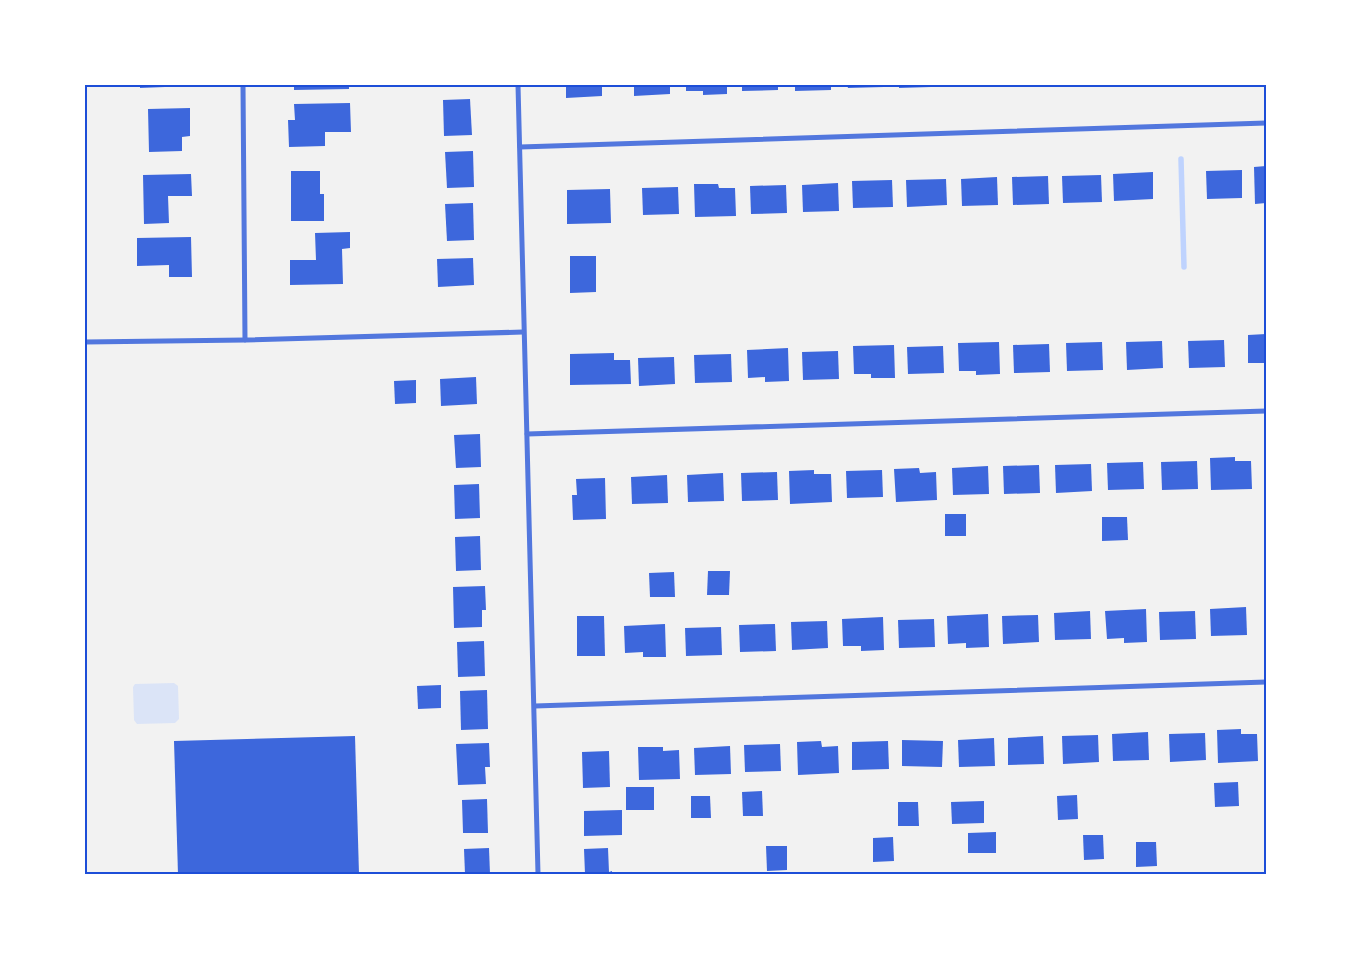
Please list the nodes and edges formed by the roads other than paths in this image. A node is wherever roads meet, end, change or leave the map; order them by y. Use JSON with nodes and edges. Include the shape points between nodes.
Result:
{"nodes":[{"id":1,"x":242,"y":85,"type":"edge"},
{"id":2,"x":518,"y":85,"type":"edge"},
{"id":3,"x":1266,"y":123,"type":"edge"},
{"id":4,"x":520,"y":147,"type":"junction"},
{"id":5,"x":523,"y":332,"type":"junction"},
{"id":6,"x":246,"y":340,"type":"junction"},
{"id":7,"x":85,"y":342,"type":"edge"},
{"id":8,"x":1266,"y":411,"type":"edge"},
{"id":9,"x":528,"y":434,"type":"junction"},
{"id":10,"x":1266,"y":682,"type":"edge"},
{"id":11,"x":535,"y":706,"type":"junction"},
{"id":12,"x":538,"y":874,"type":"edge"}],
"edges":[{"from":1,"to":6,"type":"street"},
{"from":2,"to":4,"type":"street"},
{"from":3,"to":4,"type":"street"},
{"from":4,"to":5,"type":"street"},
{"from":5,"to":6,"type":"street"},
{"from":5,"to":9,"type":"street"},
{"from":6,"to":7,"type":"street"},
{"from":8,"to":9,"type":"street"},
{"from":9,"to":11,"type":"street"},
{"from":10,"to":11,"type":"street"},
{"from":11,"to":12,"type":"street"}]}
